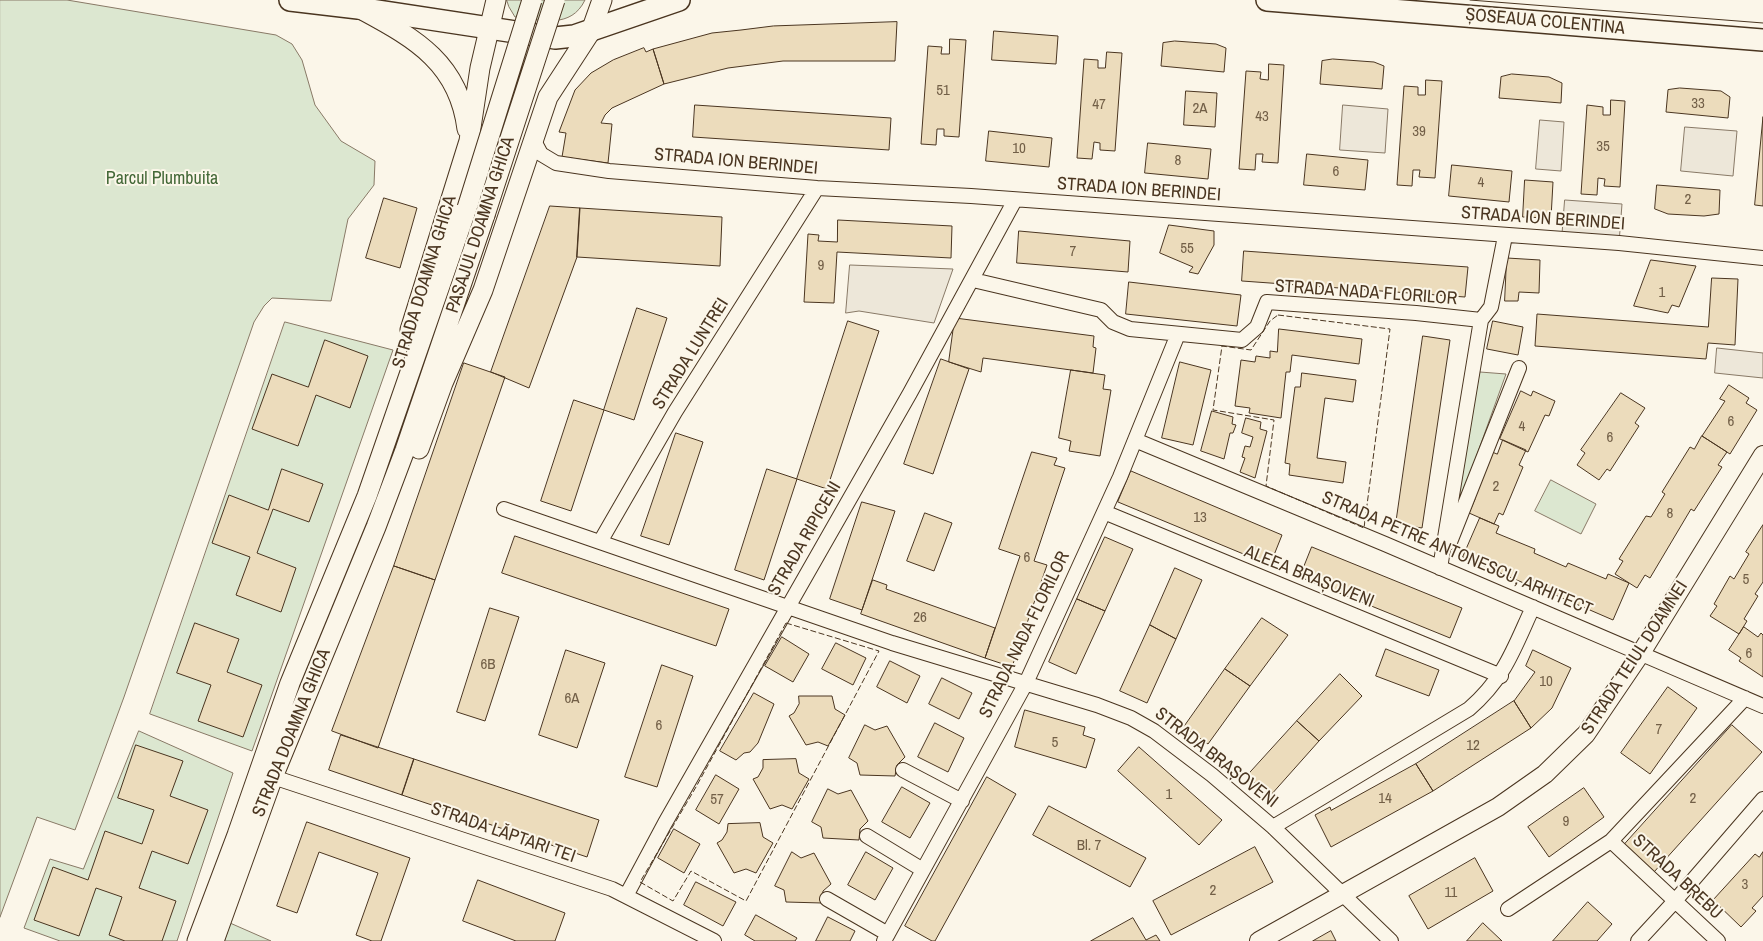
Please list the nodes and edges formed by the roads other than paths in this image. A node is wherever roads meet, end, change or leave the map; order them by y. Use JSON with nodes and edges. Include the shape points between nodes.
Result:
{"nodes":[{"id":1,"x":290,"y":0,"type":"edge"},
{"id":2,"x":496,"y":0,"type":"edge"},
{"id":3,"x":532,"y":0,"type":"edge"},
{"id":4,"x":555,"y":0,"type":"edge"},
{"id":5,"x":602,"y":0,"type":"edge"},
{"id":6,"x":679,"y":0,"type":"edge"},
{"id":7,"x":1267,"y":0,"type":"edge"},
{"id":8,"x":358,"y":8,"type":"junction"},
{"id":9,"x":489,"y":29,"type":"junction"},
{"id":10,"x":591,"y":31,"type":"junction"},
{"id":11,"x":1763,"y":40,"type":"edge"},
{"id":12,"x":533,"y":139,"type":"junction"},
{"id":13,"x":469,"y":141,"type":"junction"},
{"id":14,"x":818,"y":188,"type":"junction"},
{"id":15,"x":1015,"y":200,"type":"junction"},
{"id":16,"x":1505,"y":236,"type":"junction"},
{"id":17,"x":1760,"y":261,"type":"edge"},
{"id":18,"x":973,"y":280,"type":"junction"},
{"id":19,"x":1481,"y":320,"type":"junction"},
{"id":20,"x":1178,"y":334,"type":"junction"},
{"id":21,"x":1519,"y":368,"type":"dead end"},
{"id":22,"x":1135,"y":440,"type":"junction"},
{"id":23,"x":384,"y":444,"type":"joint"},
{"id":24,"x":405,"y":450,"type":"joint"},
{"id":25,"x":1763,"y":456,"type":"edge"},
{"id":26,"x":504,"y":509,"type":"dead end"},
{"id":27,"x":1104,"y":512,"type":"junction"},
{"id":28,"x":376,"y":527,"type":"junction"},
{"id":29,"x":600,"y":542,"type":"junction"},
{"id":30,"x":342,"y":560,"type":"junction"},
{"id":31,"x":1440,"y":568,"type":"junction"},
{"id":32,"x":1533,"y":607,"type":"junction"},
{"id":33,"x":786,"y":608,"type":"junction"},
{"id":34,"x":1641,"y":653,"type":"junction"},
{"id":35,"x":1501,"y":676,"type":"junction"},
{"id":36,"x":1026,"y":683,"type":"junction"},
{"id":37,"x":1745,"y":698,"type":"junction"},
{"id":38,"x":1763,"y":706,"type":"edge"},
{"id":39,"x":903,"y":770,"type":"dead end"},
{"id":40,"x":272,"y":777,"type":"junction"},
{"id":41,"x":1763,"y":799,"type":"edge"},
{"id":42,"x":962,"y":801,"type":"junction"},
{"id":43,"x":1274,"y":827,"type":"junction"},
{"id":44,"x":867,"y":836,"type":"dead end"},
{"id":45,"x":1611,"y":841,"type":"junction"},
{"id":46,"x":924,"y":870,"type":"junction"},
{"id":47,"x":1342,"y":895,"type":"junction"},
{"id":48,"x":626,"y":896,"type":"junction"},
{"id":49,"x":827,"y":899,"type":"dead end"},
{"id":50,"x":1674,"y":902,"type":"junction"},
{"id":51,"x":1508,"y":909,"type":"dead end"},
{"id":52,"x":886,"y":937,"type":"edge"},
{"id":53,"x":704,"y":939,"type":"edge"},
{"id":54,"x":197,"y":941,"type":"edge"},
{"id":55,"x":214,"y":941,"type":"edge"},
{"id":56,"x":1259,"y":941,"type":"edge"},
{"id":57,"x":1391,"y":941,"type":"edge"},
{"id":58,"x":1638,"y":941,"type":"edge"},
{"id":59,"x":1718,"y":941,"type":"edge"}],
"edges":[{"from":1,"to":8,"type":"main road"},
{"from":2,"to":9,"type":"main road","name":"STRADA DOAMNA GHICA"},
{"from":3,"to":23,"type":"main road","name":"PASAJUL DOAMNA GHICA","bridge":true,"via":[[467,208]]},
{"from":4,"to":24,"type":"main road","name":"PASAJUL DOAMNA GHICA","bridge":true},
{"from":5,"to":10,"type":"main road","name":"STRADA DOAMNA GHICA"},
{"from":6,"to":10,"type":"main road"},
{"from":7,"to":11,"type":"main road","name":"ȘOSEAUA COLENTINA"},
{"from":8,"to":9,"type":"main road"},
{"from":8,"to":13,"type":"main road","via":[[420,44],[447,72],[462,105]]},
{"from":9,"to":10,"type":"main road","via":[[555,38]]},
{"from":9,"to":13,"type":"main road","name":"STRADA DOAMNA GHICA"},
{"from":10,"to":12,"type":"main road","name":"STRADA DOAMNA GHICA","via":[[551,92]]},
{"from":12,"to":14,"type":"street","name":"STRADA ION BERINDEI","via":[[541,154],[556,163],[609,171]]},
{"from":12,"to":28,"type":"main road","name":"STRADA DOAMNA GHICA","via":[[483,290],[443,383],[409,476]]},
{"from":13,"to":30,"type":"main road","name":"STRADA DOAMNA GHICA","via":[[345,528]]},
{"from":14,"to":15,"type":"street","name":"STRADA ION BERINDEI"},
{"from":14,"to":29,"type":"street","name":"STRADA LUNTREI","via":[[675,412]]},
{"from":15,"to":16,"type":"street","name":"STRADA ION BERINDEI"},
{"from":15,"to":18,"type":"street","name":"STRADA RIPICENI"},
{"from":16,"to":17,"type":"street","name":"STRADA ION BERINDEI","via":[[1619,243]]},
{"from":16,"to":19,"type":"street","via":[[1491,307]]},
{"from":18,"to":20,"type":"street","name":"STRADA NADA FLORILOR","via":[[1101,310],[1113,322],[1130,329]]},
{"from":18,"to":33,"type":"street","name":"STRADA RIPICENI"},
{"from":19,"to":20,"type":"street","name":"STRADA NADA FLORILOR","via":[[1267,302],[1257,327],[1242,340]]},
{"from":19,"to":31,"type":"street"},
{"from":20,"to":22,"type":"street","name":"STRADA NADA FLORILOR"},
{"from":21,"to":31,"type":"street"},
{"from":22,"to":27,"type":"street","name":"STRADA NADA FLORILOR"},
{"from":22,"to":31,"type":"street","name":"STRADA PETRE ANTONESCU, ARHITECT"},
{"from":23,"to":30,"type":"main road","name":"STRADA DOAMNA GHICA"},
{"from":24,"to":28,"type":"main road","name":"STRADA DOAMNA GHICA"},
{"from":25,"to":34,"type":"street","name":"STRADA TEIUL DOAMNEI"},
{"from":26,"to":29,"type":"street"},
{"from":27,"to":35,"type":"street","name":"ALEEA BRAȘOVENI"},
{"from":27,"to":36,"type":"street","name":"STRADA NADA FLORILOR"},
{"from":28,"to":40,"type":"main road","name":"STRADA DOAMNA GHICA"},
{"from":29,"to":33,"type":"street"},
{"from":30,"to":54,"type":"main road","name":"STRADA DOAMNA GHICA","via":[[290,683]]},
{"from":31,"to":32,"type":"street","name":"STRADA PETRE ANTONESCU, ARHITECT"},
{"from":32,"to":34,"type":"street","name":"STRADA PETRE ANTONESCU, ARHITECT"},
{"from":32,"to":35,"type":"street"},
{"from":33,"to":36,"type":"street","name":"STRADA BRAȘOVENI"},
{"from":33,"to":48,"type":"street","name":"STRADA RIPICENI"},
{"from":34,"to":37,"type":"street","name":"STRADA PETRE ANTONESCU, ARHITECT"},
{"from":34,"to":47,"type":"street","name":"STRADA TEIUL DOAMNEI","via":[[1586,734],[1545,774],[1498,807]]},
{"from":35,"to":43,"type":"street","via":[[1470,709]]},
{"from":36,"to":42,"type":"street","name":"STRADA NADA FLORILOR"},
{"from":36,"to":43,"type":"street","name":"STRADA BRAȘOVENI","via":[[1097,705],[1154,731],[1212,774]]},
{"from":37,"to":38,"type":"street","name":"STRADA PETRE ANTONESCU, ARHITECT"},
{"from":37,"to":45,"type":"street"},
{"from":39,"to":42,"type":"street"},
{"from":40,"to":48,"type":"street","name":"STRADA LĂPTARI TEI"},
{"from":40,"to":55,"type":"main road","name":"STRADA DOAMNA GHICA"},
{"from":41,"to":50,"type":"street"},
{"from":42,"to":46,"type":"street","name":"STRADA NADA FLORILOR"},
{"from":43,"to":47,"type":"street","name":"STRADA BRAȘOVENI"},
{"from":44,"to":46,"type":"street"},
{"from":45,"to":50,"type":"street","name":"STRADA BREBU"},
{"from":45,"to":51,"type":"street"},
{"from":46,"to":52,"type":"street","name":"STRADA NADA FLORILOR"},
{"from":47,"to":56,"type":"street","name":"STRADA TEIUL DOAMNEI"},
{"from":47,"to":57,"type":"street","name":"STRADA BRAȘOVENI"},
{"from":48,"to":53,"type":"street","name":"STRADA LĂPTARI TEI"},
{"from":49,"to":52,"type":"street"},
{"from":50,"to":58,"type":"street"},
{"from":50,"to":59,"type":"street","name":"STRADA BREBU"}]}
